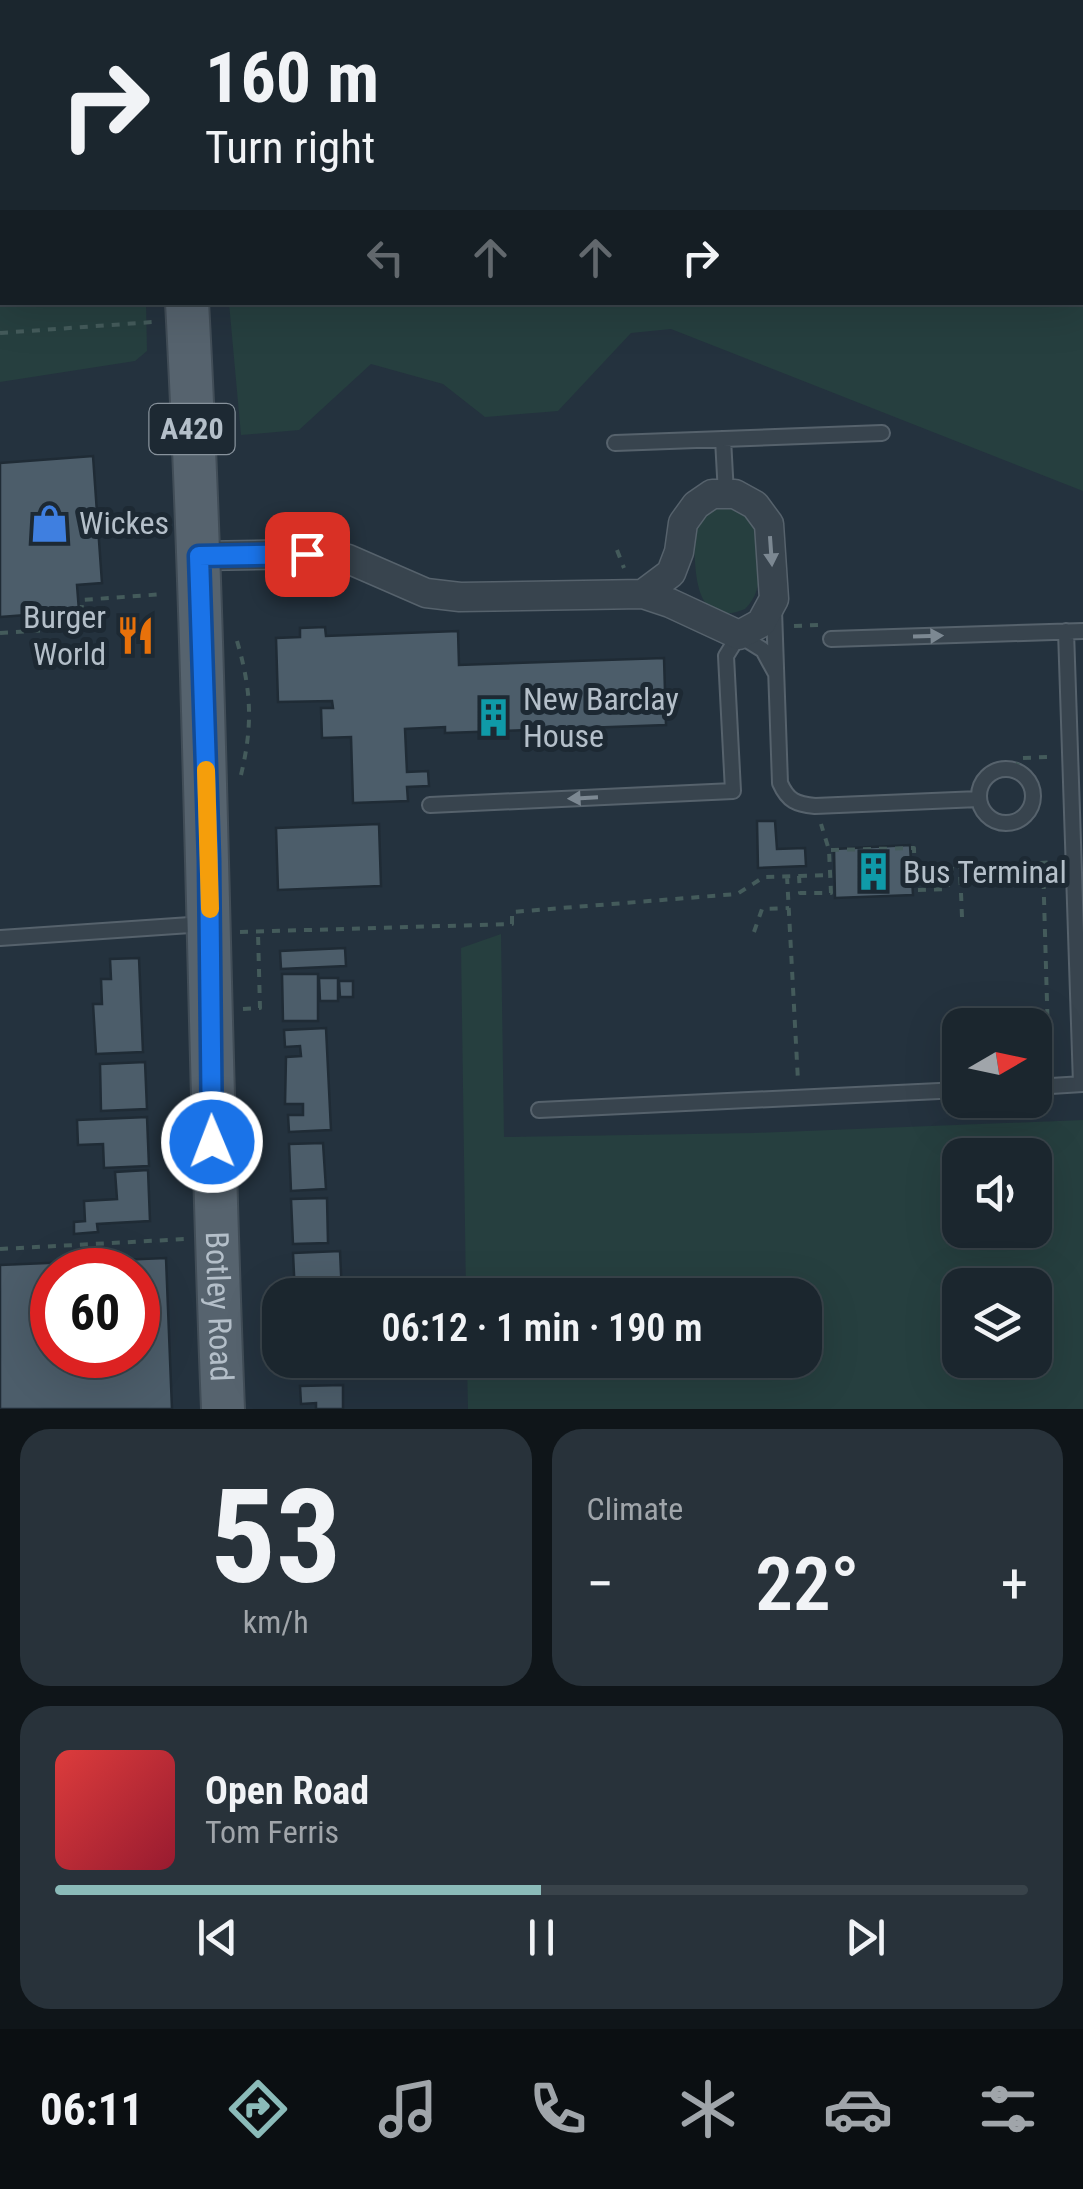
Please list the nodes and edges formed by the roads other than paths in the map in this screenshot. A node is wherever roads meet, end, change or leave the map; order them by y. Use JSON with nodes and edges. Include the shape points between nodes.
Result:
{"nodes":[{"id":1,"x":188,"y":310,"type":"edge"},
{"id":2,"x":882,"y":433,"type":"dead end"},
{"id":3,"x":723,"y":439,"type":"junction"},
{"id":4,"x":615,"y":443,"type":"dead end"},
{"id":5,"x":726,"y":494,"type":"junction"},
{"id":6,"x":199,"y":556,"type":"junction"},
{"id":7,"x":643,"y":594,"type":"junction"},
{"id":8,"x":774,"y":598,"type":"junction"},
{"id":9,"x":1066,"y":631,"type":"junction"},
{"id":10,"x":1083,"y":631,"type":"edge"},
{"id":11,"x":740,"y":635,"type":"junction"},
{"id":12,"x":831,"y":639,"type":"dead end"},
{"id":13,"x":775,"y":672,"type":"junction"},
{"id":14,"x":980,"y":798,"type":"junction"},
{"id":15,"x":430,"y":805,"type":"dead end"},
{"id":16,"x":211,"y":924,"type":"junction"},
{"id":17,"x":0,"y":938,"type":"edge"},
{"id":18,"x":1082,"y":1084,"type":"edge"},
{"id":19,"x":1052,"y":1086,"type":"edge"},
{"id":20,"x":942,"y":1091,"type":"edge"},
{"id":21,"x":539,"y":1110,"type":"dead end"},
{"id":22,"x":223,"y":1409,"type":"edge"}],
"edges":[{"from":1,"to":6,"type":"main road","name":"Botley Road","number":"A420"},
{"from":2,"to":3,"type":"lane"},
{"from":3,"to":4,"type":"lane"},
{"from":3,"to":5,"type":"lane"},
{"from":5,"to":7,"type":"street","via":[[696,505],[683,523],[671,572]]},
{"from":5,"to":8,"type":"street","one_way":true,"via":[[755,504],[769,524]]},
{"from":6,"to":7,"type":"street","via":[[348,559],[426,593],[460,597]]},
{"from":6,"to":16,"type":"main road","name":"Botley Road","number":"A420"},
{"from":7,"to":11,"type":"street"},
{"from":8,"to":11,"type":"street","via":[[761,623]]},
{"from":8,"to":13,"type":"lane"},
{"from":9,"to":10,"type":"lane"},
{"from":12,"to":9,"type":"lane","one_way":true},
{"from":9,"to":18,"type":"lane"},
{"from":11,"to":13,"type":"lane","via":[[764,650]]},
{"from":11,"to":15,"type":"lane","one_way":true,"via":[[726,656],[733,791]]},
{"from":13,"to":14,"type":"lane","via":[[780,783],[787,798],[816,806]]},
{"from":14,"to":14,"type":"lane","via":[[990,774],[1006,768],[1029,780],[1034,795],[1023,817],[1008,823],[992,819]]},
{"from":16,"to":17,"type":"lane"},
{"from":16,"to":22,"type":"main road","name":"Botley Road","number":"A420"},
{"from":18,"to":19,"type":"lane"},
{"from":20,"to":21,"type":"lane"}]}
